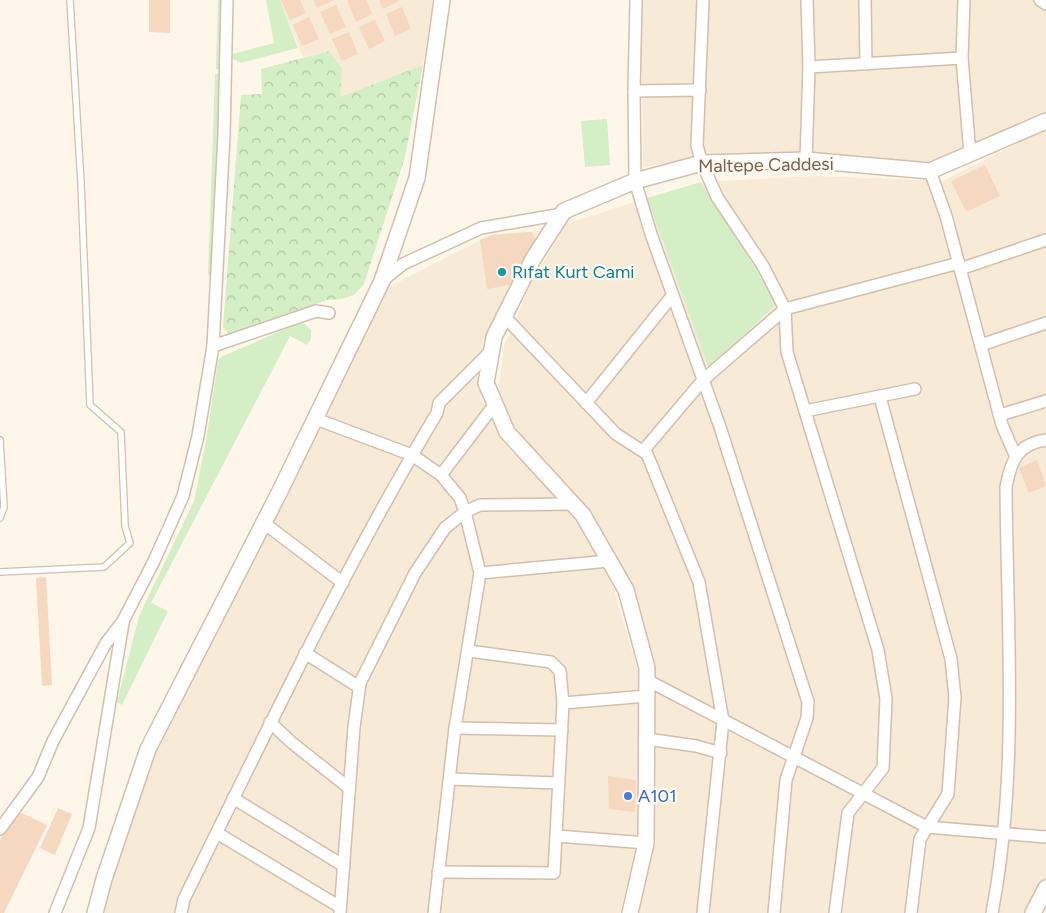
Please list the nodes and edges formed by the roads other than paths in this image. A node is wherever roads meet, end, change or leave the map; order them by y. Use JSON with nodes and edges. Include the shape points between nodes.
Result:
{"nodes":[{"id":1,"x":70,"y":0,"type":"edge"},
{"id":2,"x":227,"y":0,"type":"edge"},
{"id":3,"x":442,"y":0,"type":"edge"},
{"id":4,"x":636,"y":0,"type":"edge"},
{"id":5,"x":704,"y":0,"type":"edge"},
{"id":6,"x":807,"y":0,"type":"edge"},
{"id":7,"x":865,"y":0,"type":"edge"},
{"id":8,"x":964,"y":0,"type":"edge"},
{"id":9,"x":962,"y":58,"type":"junction"},
{"id":10,"x":866,"y":64,"type":"junction"},
{"id":11,"x":809,"y":67,"type":"junction"},
{"id":12,"x":700,"y":90,"type":"junction"},
{"id":13,"x":634,"y":91,"type":"junction"},
{"id":14,"x":1046,"y":121,"type":"edge"},
{"id":15,"x":970,"y":154,"type":"junction"},
{"id":16,"x":806,"y":160,"type":"junction"},
{"id":17,"x":702,"y":163,"type":"junction"},
{"id":18,"x":930,"y":171,"type":"junction"},
{"id":19,"x":635,"y":181,"type":"junction"},
{"id":20,"x":562,"y":214,"type":"junction"},
{"id":21,"x":1046,"y":240,"type":"edge"},
{"id":22,"x":960,"y":266,"type":"junction"},
{"id":23,"x":382,"y":282,"type":"junction"},
{"id":24,"x":672,"y":296,"type":"junction"},
{"id":25,"x":785,"y":309,"type":"junction"},
{"id":26,"x":329,"y":313,"type":"dead end"},
{"id":27,"x":504,"y":316,"type":"junction"},
{"id":28,"x":1046,"y":323,"type":"edge"},
{"id":29,"x":981,"y":344,"type":"junction"},
{"id":30,"x":212,"y":346,"type":"junction"},
{"id":31,"x":492,"y":350,"type":"junction"},
{"id":32,"x":703,"y":380,"type":"junction"},
{"id":33,"x":915,"y":389,"type":"dead end"},
{"id":34,"x":880,"y":397,"type":"junction"},
{"id":35,"x":1046,"y":401,"type":"edge"},
{"id":36,"x":586,"y":403,"type":"junction"},
{"id":37,"x":495,"y":404,"type":"junction"},
{"id":38,"x":805,"y":411,"type":"junction"},
{"id":39,"x":1000,"y":415,"type":"junction"},
{"id":40,"x":316,"y":418,"type":"junction"},
{"id":41,"x":0,"y":440,"type":"edge"},
{"id":42,"x":1046,"y":440,"type":"edge"},
{"id":43,"x":643,"y":452,"type":"junction"},
{"id":44,"x":412,"y":455,"type":"junction"},
{"id":45,"x":1016,"y":457,"type":"junction"},
{"id":46,"x":441,"y":475,"type":"junction"},
{"id":47,"x":573,"y":504,"type":"junction"},
{"id":48,"x":466,"y":512,"type":"junction"},
{"id":49,"x":0,"y":518,"type":"edge"},
{"id":50,"x":264,"y":523,"type":"junction"},
{"id":51,"x":609,"y":561,"type":"junction"},
{"id":52,"x":0,"y":572,"type":"edge"},
{"id":53,"x":480,"y":573,"type":"junction"},
{"id":54,"x":343,"y":583,"type":"junction"},
{"id":55,"x":123,"y":621,"type":"junction"},
{"id":56,"x":469,"y":651,"type":"junction"},
{"id":57,"x":305,"y":653,"type":"junction"},
{"id":58,"x":647,"y":680,"type":"junction"},
{"id":59,"x":359,"y":687,"type":"junction"},
{"id":60,"x":646,"y":696,"type":"junction"},
{"id":61,"x":564,"y":703,"type":"junction"},
{"id":62,"x":723,"y":721,"type":"junction"},
{"id":63,"x":270,"y":722,"type":"junction"},
{"id":64,"x":455,"y":728,"type":"junction"},
{"id":65,"x":562,"y":730,"type":"junction"},
{"id":66,"x":646,"y":739,"type":"junction"},
{"id":67,"x":721,"y":753,"type":"junction"},
{"id":68,"x":793,"y":756,"type":"junction"},
{"id":69,"x":450,"y":779,"type":"junction"},
{"id":70,"x":558,"y":783,"type":"junction"},
{"id":71,"x":349,"y":788,"type":"junction"},
{"id":72,"x":862,"y":794,"type":"junction"},
{"id":73,"x":233,"y":798,"type":"junction"},
{"id":74,"x":927,"y":827,"type":"junction"},
{"id":75,"x":0,"y":829,"type":"edge"},
{"id":76,"x":216,"y":833,"type":"junction"},
{"id":77,"x":1005,"y":834,"type":"junction"},
{"id":78,"x":557,"y":836,"type":"junction"},
{"id":79,"x":1046,"y":837,"type":"edge"},
{"id":80,"x":646,"y":843,"type":"junction"},
{"id":81,"x":344,"y":866,"type":"junction"},
{"id":82,"x":438,"y":872,"type":"junction"},
{"id":83,"x":1046,"y":888,"type":"edge"},
{"id":84,"x":340,"y":910,"type":"edge"},
{"id":85,"x":54,"y":913,"type":"edge"},
{"id":86,"x":96,"y":913,"type":"edge"},
{"id":87,"x":180,"y":913,"type":"edge"},
{"id":88,"x":434,"y":913,"type":"edge"},
{"id":89,"x":630,"y":913,"type":"edge"},
{"id":90,"x":703,"y":913,"type":"edge"},
{"id":91,"x":774,"y":913,"type":"edge"},
{"id":92,"x":835,"y":913,"type":"edge"},
{"id":93,"x":910,"y":913,"type":"edge"},
{"id":94,"x":992,"y":913,"type":"edge"},
{"id":95,"x":1033,"y":913,"type":"edge"}],
"edges":[{"from":1,"to":52,"type":"lane","via":[[90,405],[121,432],[125,526],[130,543],[104,567]]},
{"from":2,"to":30,"type":"street","via":[[224,135]]},
{"from":3,"to":23,"type":"street","via":[[417,178]]},
{"from":4,"to":13,"type":"street"},
{"from":5,"to":12,"type":"street"},
{"from":6,"to":11,"type":"street"},
{"from":7,"to":10,"type":"street"},
{"from":8,"to":9,"type":"street"},
{"from":9,"to":10,"type":"street"},
{"from":9,"to":15,"type":"street"},
{"from":10,"to":11,"type":"street"},
{"from":11,"to":16,"type":"street"},
{"from":12,"to":13,"type":"street"},
{"from":12,"to":17,"type":"street","via":[[698,146]]},
{"from":13,"to":19,"type":"street"},
{"from":14,"to":15,"type":"street","name":"Maltepe Caddesi"},
{"from":15,"to":18,"type":"street","name":"Maltepe Caddesi"},
{"from":16,"to":17,"type":"street","name":"Maltepe Caddesi"},
{"from":16,"to":18,"type":"street","name":"Maltepe Caddesi"},
{"from":17,"to":19,"type":"street","name":"Maltepe Caddesi"},
{"from":17,"to":25,"type":"street","via":[[717,198],[763,266]]},
{"from":18,"to":22,"type":"street"},
{"from":19,"to":20,"type":"street","name":"Maltepe Caddesi"},
{"from":19,"to":24,"type":"street"},
{"from":20,"to":23,"type":"street","via":[[481,228],[403,264]]},
{"from":20,"to":27,"type":"street","via":[[533,259]]},
{"from":21,"to":22,"type":"street"},
{"from":22,"to":25,"type":"street"},
{"from":22,"to":29,"type":"street"},
{"from":23,"to":40,"type":"street"},
{"from":24,"to":32,"type":"street"},
{"from":24,"to":36,"type":"street"},
{"from":25,"to":32,"type":"street"},
{"from":25,"to":38,"type":"street","via":[[787,352]]},
{"from":26,"to":30,"type":"street","via":[[316,311]]},
{"from":27,"to":31,"type":"street"},
{"from":27,"to":36,"type":"street"},
{"from":28,"to":29,"type":"street"},
{"from":29,"to":39,"type":"street"},
{"from":30,"to":55,"type":"street","via":[[198,436],[183,496]]},
{"from":31,"to":37,"type":"street","via":[[486,383]]},
{"from":31,"to":44,"type":"street","via":[[439,403],[438,413]]},
{"from":32,"to":43,"type":"street"},
{"from":32,"to":68,"type":"street","via":[[808,702],[807,718]]},
{"from":33,"to":34,"type":"street"},
{"from":34,"to":38,"type":"street"},
{"from":34,"to":74,"type":"street","via":[[952,660],[955,697],[948,794]]},
{"from":35,"to":39,"type":"street"},
{"from":36,"to":43,"type":"street","via":[[616,434]]},
{"from":37,"to":46,"type":"street"},
{"from":37,"to":47,"type":"street","via":[[507,432]]},
{"from":38,"to":72,"type":"street","via":[[878,650],[886,699],[883,768]]},
{"from":39,"to":45,"type":"street"},
{"from":40,"to":44,"type":"street"},
{"from":40,"to":50,"type":"street"},
{"from":41,"to":49,"type":"lane","via":[[4,507]]},
{"from":42,"to":45,"type":"street","via":[[1034,442]]},
{"from":43,"to":62,"type":"street","via":[[647,454],[698,582]]},
{"from":44,"to":46,"type":"street"},
{"from":44,"to":54,"type":"street"},
{"from":45,"to":77,"type":"street","via":[[1010,466],[1006,487],[1011,673],[1010,772]]},
{"from":46,"to":48,"type":"street","via":[[460,498]]},
{"from":47,"to":48,"type":"street","via":[[480,504]]},
{"from":47,"to":51,"type":"street","via":[[583,515]]},
{"from":48,"to":53,"type":"street"},
{"from":48,"to":59,"type":"street","via":[[445,528],[415,573]]},
{"from":50,"to":54,"type":"street"},
{"from":50,"to":86,"type":"street","via":[[148,749],[104,879]]},
{"from":51,"to":53,"type":"street"},
{"from":51,"to":58,"type":"street","via":[[626,590],[647,668]]},
{"from":53,"to":56,"type":"street"},
{"from":54,"to":57,"type":"street"},
{"from":55,"to":75,"type":"street","via":[[106,643],[53,741],[38,777]]},
{"from":55,"to":85,"type":"street","via":[[89,828]]},
{"from":56,"to":61,"type":"street","via":[[551,662],[560,672]]},
{"from":56,"to":64,"type":"street"},
{"from":57,"to":59,"type":"street"},
{"from":57,"to":63,"type":"street"},
{"from":58,"to":60,"type":"street"},
{"from":58,"to":62,"type":"street"},
{"from":59,"to":71,"type":"street"},
{"from":60,"to":61,"type":"street"},
{"from":60,"to":66,"type":"street"},
{"from":61,"to":65,"type":"street"},
{"from":62,"to":67,"type":"street"},
{"from":62,"to":68,"type":"street"},
{"from":63,"to":71,"type":"street"},
{"from":63,"to":73,"type":"street"},
{"from":64,"to":65,"type":"street"},
{"from":64,"to":69,"type":"street"},
{"from":65,"to":70,"type":"street"},
{"from":66,"to":67,"type":"street"},
{"from":66,"to":80,"type":"street"},
{"from":67,"to":90,"type":"street"},
{"from":68,"to":72,"type":"street"},
{"from":68,"to":91,"type":"street","via":[[786,780]]},
{"from":69,"to":70,"type":"street"},
{"from":69,"to":82,"type":"street"},
{"from":70,"to":78,"type":"street"},
{"from":71,"to":81,"type":"street"},
{"from":72,"to":74,"type":"street"},
{"from":72,"to":92,"type":"street","via":[[848,813]]},
{"from":73,"to":76,"type":"street"},
{"from":73,"to":81,"type":"street"},
{"from":74,"to":77,"type":"street"},
{"from":74,"to":93,"type":"street","via":[[920,839]]},
{"from":76,"to":84,"type":"street"},
{"from":76,"to":87,"type":"street"},
{"from":77,"to":79,"type":"street"},
{"from":77,"to":94,"type":"street"},
{"from":78,"to":80,"type":"street"},
{"from":78,"to":82,"type":"street","via":[[554,873]]},
{"from":80,"to":89,"type":"street"},
{"from":81,"to":84,"type":"street"},
{"from":82,"to":88,"type":"street"},
{"from":83,"to":95,"type":"street"}]}
